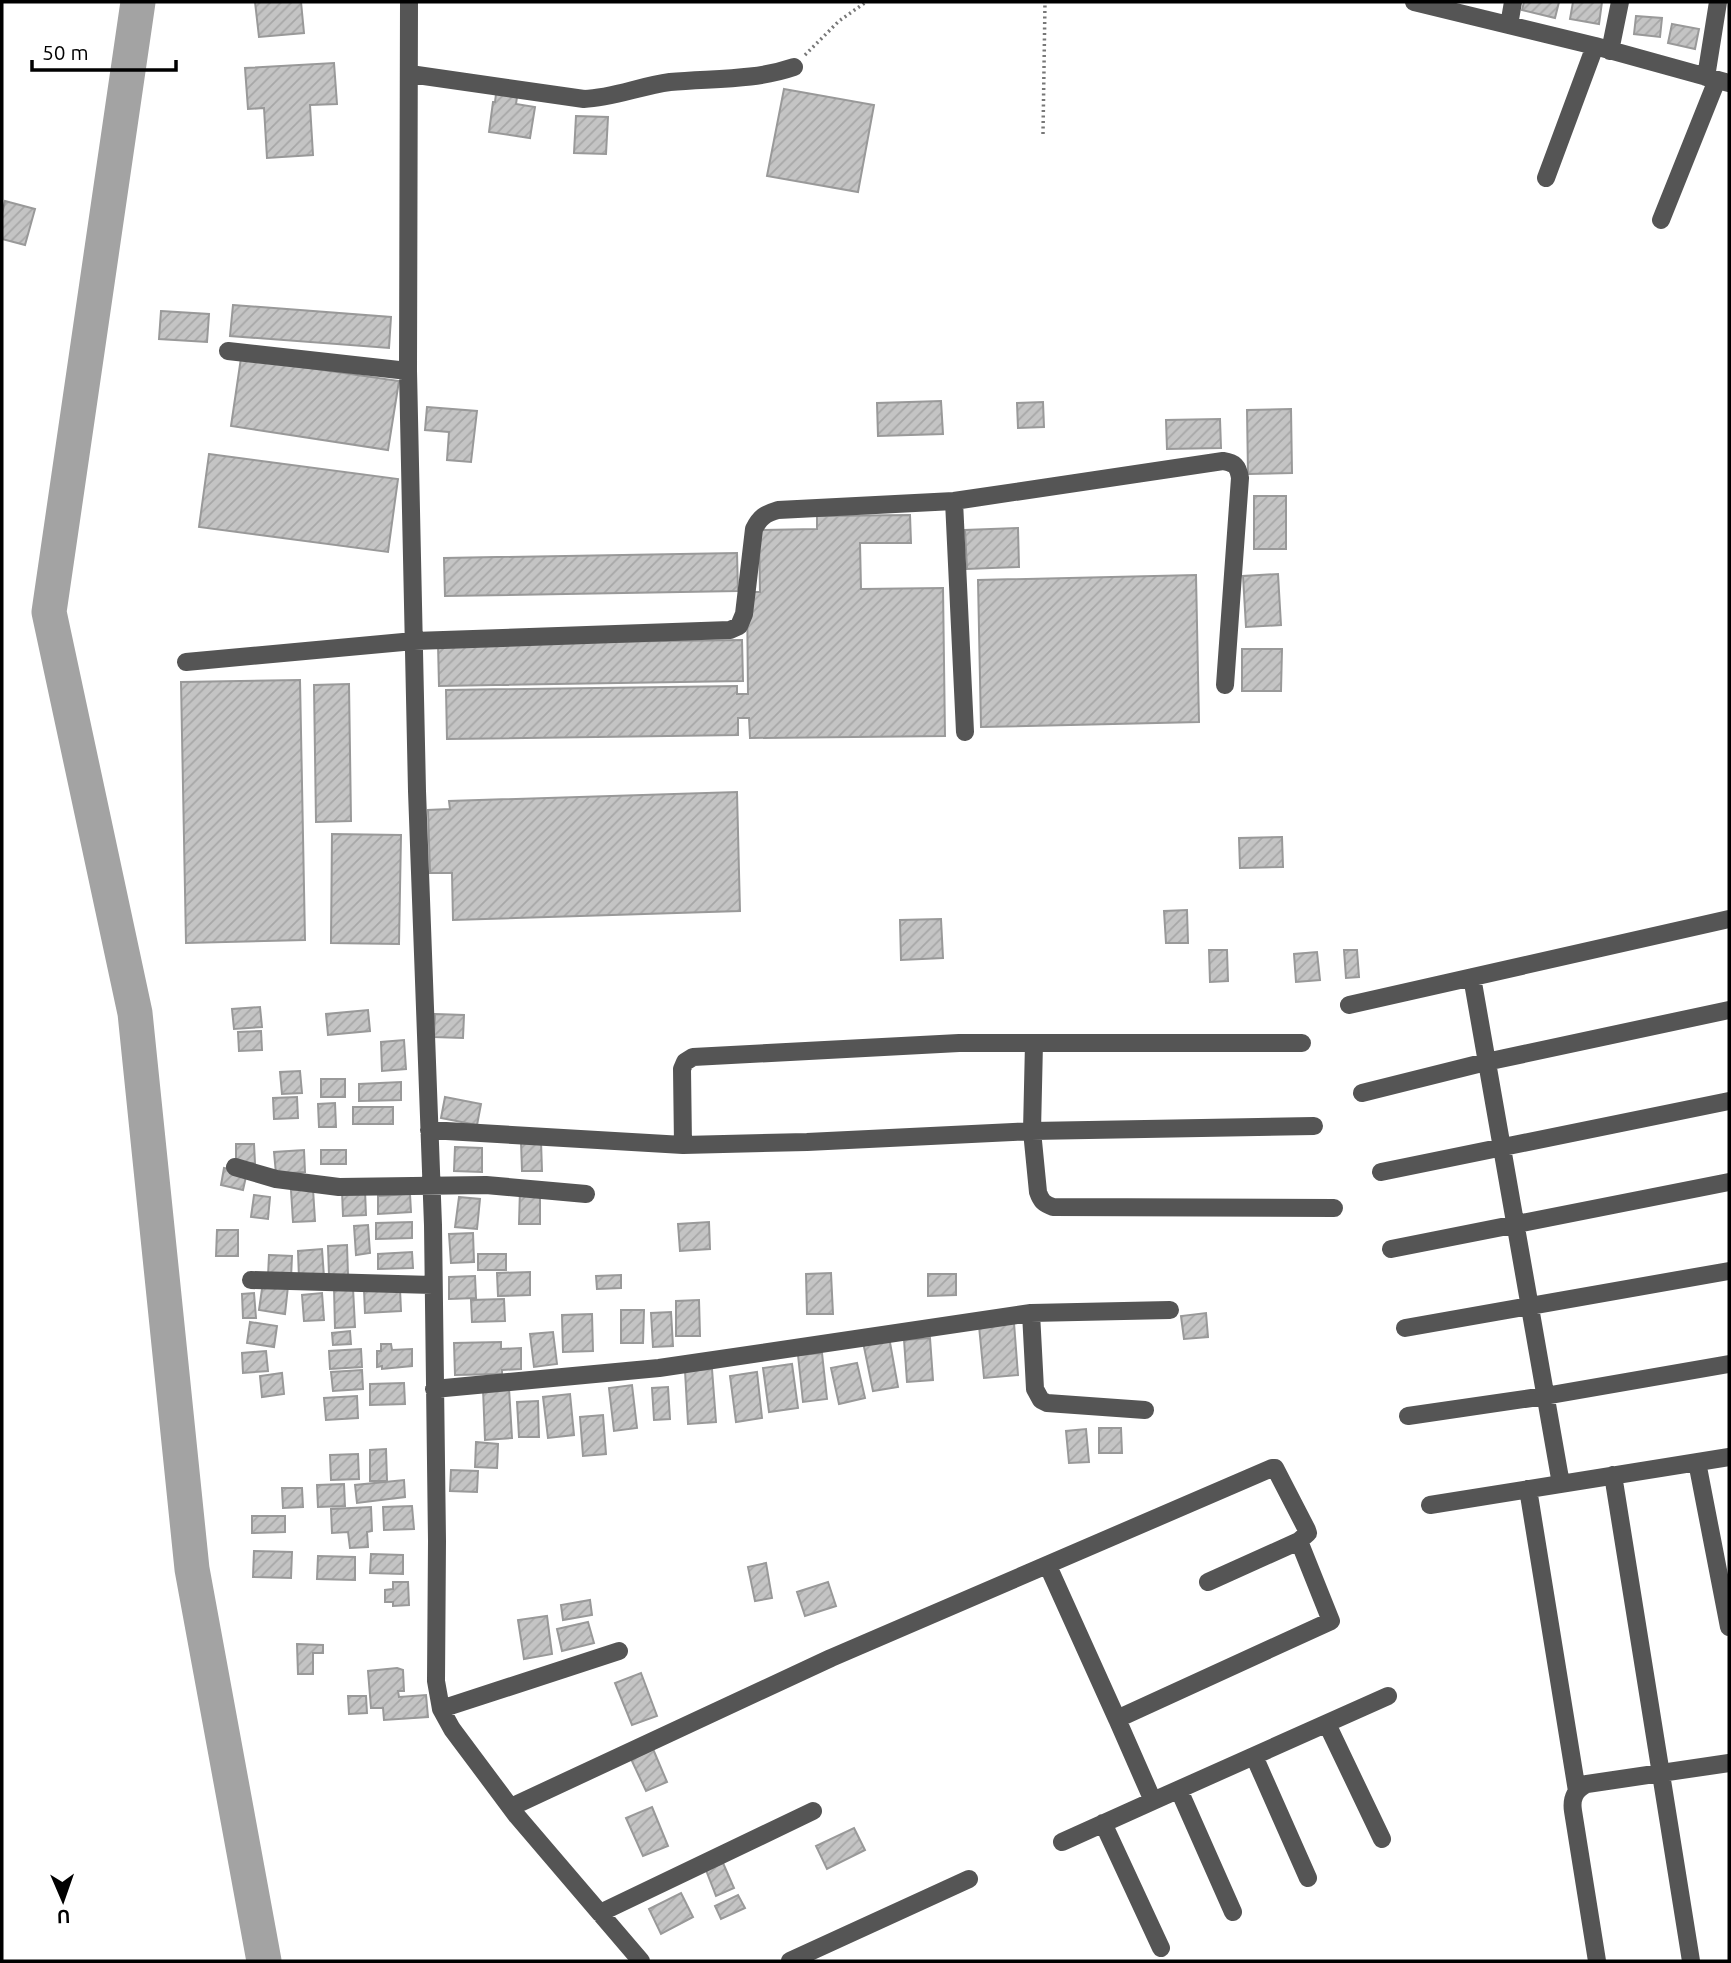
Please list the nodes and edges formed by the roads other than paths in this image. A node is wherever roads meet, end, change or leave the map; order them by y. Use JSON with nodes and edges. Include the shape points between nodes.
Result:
{"nodes":[{"id":1,"x":409,"y":2,"type":"edge"},
{"id":2,"x":1416,"y":2,"type":"edge"},
{"id":3,"x":1513,"y":2,"type":"edge"},
{"id":4,"x":1620,"y":2,"type":"edge"},
{"id":5,"x":1718,"y":2,"type":"edge"},
{"id":6,"x":1509,"y":25,"type":"junction"},
{"id":7,"x":1602,"y":49,"type":"junction"},
{"id":8,"x":794,"y":67,"type":"road end"},
{"id":9,"x":410,"y":74,"type":"junction"},
{"id":10,"x":1718,"y":80,"type":"edge"},
{"id":11,"x":1546,"y":178,"type":"dead end"},
{"id":12,"x":1661,"y":220,"type":"dead end"},
{"id":13,"x":228,"y":351,"type":"dead end"},
{"id":14,"x":408,"y":371,"type":"junction"},
{"id":15,"x":954,"y":500,"type":"junction"},
{"id":16,"x":414,"y":641,"type":"junction"},
{"id":17,"x":186,"y":662,"type":"dead end"},
{"id":18,"x":1225,"y":685,"type":"dead end"},
{"id":19,"x":965,"y":732,"type":"dead end"},
{"id":20,"x":1729,"y":919,"type":"edge"},
{"id":21,"x":1472,"y":977,"type":"junction"},
{"id":22,"x":1349,"y":1005,"type":"dead end"},
{"id":23,"x":1729,"y":1010,"type":"edge"},
{"id":24,"x":1034,"y":1043,"type":"junction"},
{"id":25,"x":1302,"y":1043,"type":"dead end"},
{"id":26,"x":1486,"y":1062,"type":"junction"},
{"id":27,"x":1362,"y":1093,"type":"dead end"},
{"id":28,"x":1729,"y":1101,"type":"edge"},
{"id":29,"x":1314,"y":1126,"type":"dead end"},
{"id":30,"x":429,"y":1130,"type":"junction"},
{"id":31,"x":1032,"y":1131,"type":"junction"},
{"id":32,"x":683,"y":1145,"type":"junction"},
{"id":33,"x":1502,"y":1147,"type":"junction"},
{"id":34,"x":234,"y":1167,"type":"dead end"},
{"id":35,"x":1381,"y":1172,"type":"dead end"},
{"id":36,"x":1729,"y":1182,"type":"edge"},
{"id":37,"x":431,"y":1185,"type":"junction"},
{"id":38,"x":586,"y":1194,"type":"dead end"},
{"id":39,"x":1334,"y":1208,"type":"dead end"},
{"id":40,"x":1515,"y":1224,"type":"junction"},
{"id":41,"x":1391,"y":1249,"type":"dead end"},
{"id":42,"x":1729,"y":1271,"type":"edge"},
{"id":43,"x":251,"y":1280,"type":"dead end"},
{"id":44,"x":433,"y":1285,"type":"junction"},
{"id":45,"x":1530,"y":1307,"type":"junction"},
{"id":46,"x":1170,"y":1310,"type":"dead end"},
{"id":47,"x":1031,"y":1313,"type":"junction"},
{"id":48,"x":1405,"y":1328,"type":"dead end"},
{"id":49,"x":1729,"y":1364,"type":"edge"},
{"id":50,"x":434,"y":1389,"type":"junction"},
{"id":51,"x":1545,"y":1396,"type":"junction"},
{"id":52,"x":1145,"y":1410,"type":"dead end"},
{"id":53,"x":1408,"y":1416,"type":"dead end"},
{"id":54,"x":1729,"y":1457,"type":"edge"},
{"id":55,"x":1697,"y":1462,"type":"junction"},
{"id":56,"x":1613,"y":1475,"type":"junction"},
{"id":57,"x":1561,"y":1484,"type":"junction"},
{"id":58,"x":1528,"y":1489,"type":"junction"},
{"id":59,"x":1430,"y":1505,"type":"dead end"},
{"id":60,"x":1299,"y":1541,"type":"junction"},
{"id":61,"x":1048,"y":1566,"type":"junction"},
{"id":62,"x":1208,"y":1582,"type":"dead end"},
{"id":63,"x":1729,"y":1626,"type":"edge"},
{"id":64,"x":619,"y":1651,"type":"dead end"},
{"id":65,"x":1388,"y":1696,"type":"dead end"},
{"id":66,"x":441,"y":1709,"type":"junction"},
{"id":67,"x":1117,"y":1719,"type":"junction"},
{"id":68,"x":1327,"y":1724,"type":"junction"},
{"id":69,"x":1254,"y":1756,"type":"junction"},
{"id":70,"x":1729,"y":1763,"type":"edge"},
{"id":71,"x":1661,"y":1773,"type":"junction"},
{"id":72,"x":1179,"y":1790,"type":"junction"},
{"id":73,"x":1577,"y":1791,"type":"junction"},
{"id":74,"x":1153,"y":1801,"type":"junction"},
{"id":75,"x":511,"y":1807,"type":"junction"},
{"id":76,"x":813,"y":1811,"type":"dead end"},
{"id":77,"x":1104,"y":1823,"type":"junction"},
{"id":78,"x":1382,"y":1839,"type":"dead end"},
{"id":79,"x":1062,"y":1842,"type":"dead end"},
{"id":80,"x":1308,"y":1878,"type":"dead end"},
{"id":81,"x":969,"y":1879,"type":"dead end"},
{"id":82,"x":1233,"y":1912,"type":"dead end"},
{"id":83,"x":600,"y":1913,"type":"junction"},
{"id":84,"x":1161,"y":1948,"type":"dead end"},
{"id":85,"x":641,"y":1961,"type":"edge"},
{"id":86,"x":790,"y":1961,"type":"edge"},
{"id":87,"x":1597,"y":1961,"type":"edge"},
{"id":88,"x":1691,"y":1961,"type":"edge"}],
"edges":[{"from":1,"to":9,"type":"street"},
{"from":2,"to":6,"type":"street"},
{"from":3,"to":6,"type":"street"},
{"from":4,"to":7,"type":"street"},
{"from":5,"to":10,"type":"street"},
{"from":6,"to":7,"type":"street"},
{"from":7,"to":10,"type":"street"},
{"from":7,"to":11,"type":"street"},
{"from":8,"to":9,"type":"street","via":[[745,79],[670,82],[597,98]]},
{"from":9,"to":14,"type":"street"},
{"from":10,"to":12,"type":"street"},
{"from":13,"to":14,"type":"street"},
{"from":14,"to":16,"type":"street"},
{"from":15,"to":16,"type":"street","via":[[768,513],[754,529],[744,614],[739,626],[730,630]]},
{"from":15,"to":18,"type":"street","via":[[1233,463],[1240,478]]},
{"from":15,"to":19,"type":"street"},
{"from":16,"to":17,"type":"street"},
{"from":16,"to":30,"type":"street"},
{"from":20,"to":21,"type":"street"},
{"from":21,"to":22,"type":"street"},
{"from":21,"to":26,"type":"street"},
{"from":23,"to":26,"type":"street"},
{"from":24,"to":25,"type":"street"},
{"from":24,"to":31,"type":"street"},
{"from":24,"to":32,"type":"street","via":[[693,1057],[682,1069]]},
{"from":26,"to":27,"type":"street"},
{"from":26,"to":33,"type":"street"},
{"from":28,"to":33,"type":"street"},
{"from":29,"to":31,"type":"street"},
{"from":30,"to":32,"type":"street"},
{"from":30,"to":37,"type":"street"},
{"from":31,"to":32,"type":"street"},
{"from":31,"to":39,"type":"street","via":[[1038,1192],[1041,1200],[1053,1207]]},
{"from":33,"to":35,"type":"street"},
{"from":33,"to":40,"type":"street"},
{"from":34,"to":37,"type":"street","via":[[301,1184]]},
{"from":36,"to":40,"type":"street"},
{"from":37,"to":38,"type":"street"},
{"from":37,"to":44,"type":"street"},
{"from":40,"to":41,"type":"street"},
{"from":40,"to":45,"type":"street"},
{"from":42,"to":45,"type":"street"},
{"from":43,"to":44,"type":"street"},
{"from":44,"to":50,"type":"street"},
{"from":45,"to":48,"type":"street"},
{"from":45,"to":51,"type":"street"},
{"from":46,"to":47,"type":"street"},
{"from":47,"to":50,"type":"street","via":[[659,1368]]},
{"from":47,"to":52,"type":"street","via":[[1035,1389],[1041,1400]]},
{"from":49,"to":51,"type":"street"},
{"from":50,"to":66,"type":"street","via":[[436,1681]]},
{"from":51,"to":53,"type":"street"},
{"from":51,"to":57,"type":"street"},
{"from":54,"to":55,"type":"street"},
{"from":55,"to":56,"type":"street"},
{"from":55,"to":63,"type":"street"},
{"from":56,"to":57,"type":"street"},
{"from":56,"to":71,"type":"street"},
{"from":57,"to":58,"type":"street"},
{"from":58,"to":59,"type":"street"},
{"from":58,"to":73,"type":"street"},
{"from":60,"to":61,"type":"street","via":[[1308,1532],[1273,1468]]},
{"from":60,"to":62,"type":"street"},
{"from":60,"to":67,"type":"street","via":[[1331,1622]]},
{"from":61,"to":67,"type":"street"},
{"from":61,"to":75,"type":"street","via":[[831,1658]]},
{"from":64,"to":66,"type":"street"},
{"from":65,"to":68,"type":"street"},
{"from":66,"to":75,"type":"street"},
{"from":67,"to":74,"type":"street"},
{"from":68,"to":69,"type":"street"},
{"from":68,"to":78,"type":"street"},
{"from":69,"to":72,"type":"street"},
{"from":69,"to":80,"type":"street"},
{"from":70,"to":71,"type":"street"},
{"from":71,"to":73,"type":"street","via":[[1587,1784]]},
{"from":71,"to":88,"type":"street"},
{"from":72,"to":74,"type":"street"},
{"from":72,"to":82,"type":"street"},
{"from":73,"to":87,"type":"street","via":[[1572,1803]]},
{"from":74,"to":77,"type":"street"},
{"from":75,"to":83,"type":"street"},
{"from":76,"to":83,"type":"street"},
{"from":77,"to":79,"type":"street"},
{"from":77,"to":84,"type":"street"},
{"from":81,"to":86,"type":"street"},
{"from":83,"to":85,"type":"street"}]}
